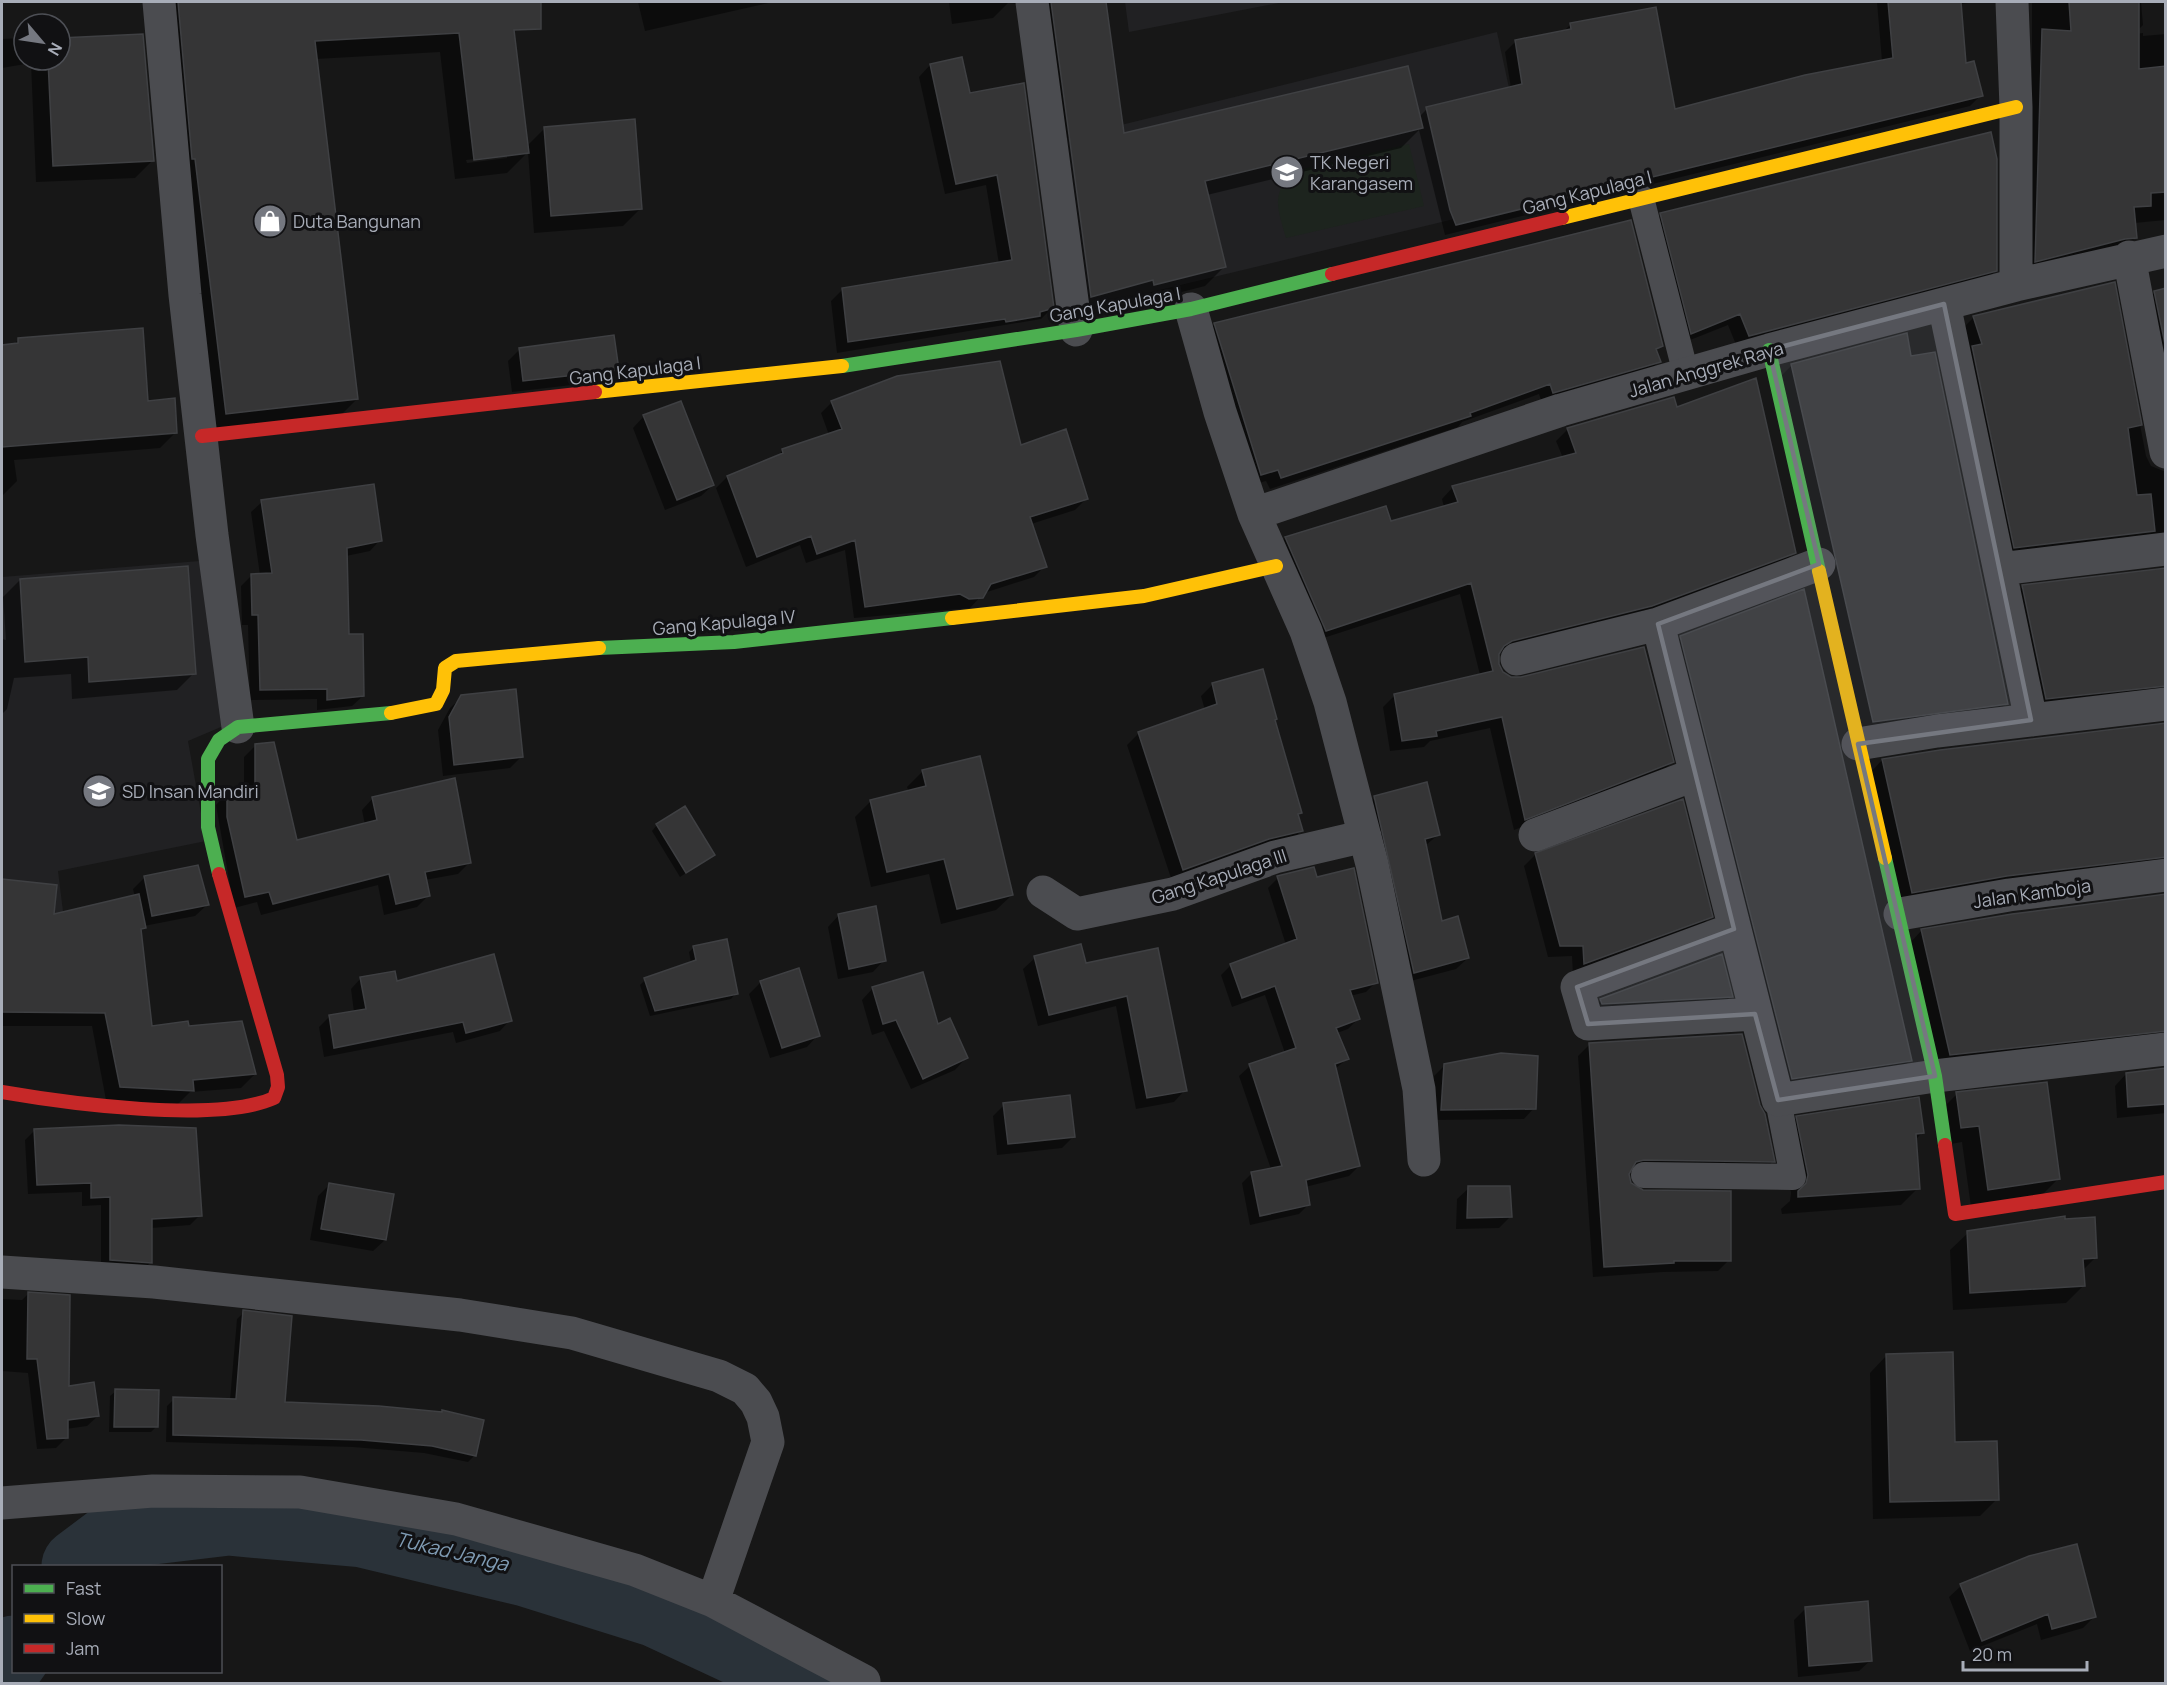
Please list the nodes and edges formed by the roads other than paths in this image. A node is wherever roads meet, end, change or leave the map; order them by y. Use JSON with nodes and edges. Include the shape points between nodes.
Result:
{"nodes":[{"id":1,"x":159,"y":2,"type":"edge"},
{"id":2,"x":1032,"y":2,"type":"edge"},
{"id":3,"x":2012,"y":2,"type":"edge"},
{"id":4,"x":2016,"y":107,"type":"junction"},
{"id":5,"x":1641,"y":198,"type":"junction"},
{"id":6,"x":2166,"y":251,"type":"edge"},
{"id":7,"x":2129,"y":257,"type":"junction"},
{"id":8,"x":2016,"y":285,"type":"junction"},
{"id":9,"x":1944,"y":304,"type":"junction"},
{"id":10,"x":1191,"y":309,"type":"junction"},
{"id":11,"x":1076,"y":330,"type":"junction"},
{"id":12,"x":1768,"y":350,"type":"junction"},
{"id":13,"x":1686,"y":374,"type":"junction"},
{"id":14,"x":202,"y":436,"type":"junction"},
{"id":15,"x":2166,"y":452,"type":"edge"},
{"id":16,"x":1254,"y":514,"type":"junction"},
{"id":17,"x":2166,"y":549,"type":"edge"},
{"id":18,"x":1819,"y":564,"type":"junction"},
{"id":19,"x":1276,"y":566,"type":"junction"},
{"id":20,"x":2000,"y":569,"type":"junction"},
{"id":21,"x":1658,"y":624,"type":"junction"},
{"id":22,"x":1517,"y":659,"type":"dead end"},
{"id":23,"x":2166,"y":704,"type":"edge"},
{"id":24,"x":2031,"y":720,"type":"junction"},
{"id":25,"x":238,"y":727,"type":"junction"},
{"id":26,"x":1858,"y":744,"type":"junction"},
{"id":27,"x":1696,"y":774,"type":"junction"},
{"id":28,"x":1534,"y":835,"type":"dead end"},
{"id":29,"x":1365,"y":836,"type":"junction"},
{"id":30,"x":2166,"y":874,"type":"edge"},
{"id":31,"x":1043,"y":892,"type":"dead end"},
{"id":32,"x":1900,"y":914,"type":"junction"},
{"id":33,"x":1734,"y":929,"type":"junction"},
{"id":34,"x":1755,"y":1014,"type":"junction"},
{"id":35,"x":2166,"y":1049,"type":"edge"},
{"id":36,"x":1935,"y":1076,"type":"junction"},
{"id":37,"x":2,"y":1092,"type":"edge"},
{"id":38,"x":1778,"y":1100,"type":"junction"},
{"id":39,"x":1424,"y":1160,"type":"dead end"},
{"id":40,"x":1644,"y":1175,"type":"dead end"},
{"id":41,"x":2166,"y":1182,"type":"edge"},
{"id":42,"x":2,"y":1272,"type":"edge"},
{"id":43,"x":2,"y":1503,"type":"edge"},
{"id":44,"x":712,"y":1601,"type":"junction"},
{"id":45,"x":864,"y":1681,"type":"dead end"}],
"edges":[{"from":1,"to":14,"type":"street","via":[[185,295]]},
{"from":2,"to":11,"type":"street"},
{"from":3,"to":4,"type":"street"},
{"from":4,"to":5,"type":"street","name":"Gang Kapulaga I"},
{"from":4,"to":8,"type":"street"},
{"from":5,"to":10,"type":"street","name":"Gang Kapulaga I"},
{"from":5,"to":13,"type":"lane"},
{"from":6,"to":7,"type":"street","name":"Jalan Anggrek Raya"},
{"from":7,"to":8,"type":"street","name":"Jalan Anggrek Raya"},
{"from":7,"to":15,"type":"street"},
{"from":8,"to":9,"type":"street","name":"Jalan Anggrek Raya"},
{"from":9,"to":12,"type":"street","name":"Jalan Anggrek Raya"},
{"from":9,"to":20,"type":"street"},
{"from":10,"to":11,"type":"street","name":"Gang Kapulaga I"},
{"from":10,"to":16,"type":"street"},
{"from":11,"to":14,"type":"street","name":"Gang Kapulaga I","via":[[820,369]]},
{"from":12,"to":13,"type":"street","name":"Jalan Anggrek Raya"},
{"from":12,"to":18,"type":"street"},
{"from":13,"to":16,"type":"street","name":"Jalan Anggrek Raya","via":[[1561,410]]},
{"from":14,"to":25,"type":"street"},
{"from":16,"to":19,"type":"street"},
{"from":17,"to":20,"type":"street"},
{"from":18,"to":21,"type":"street"},
{"from":18,"to":26,"type":"street"},
{"from":19,"to":25,"type":"street","name":"Gang Kapulaga IV","via":[[1144,596],[970,618],[933,618],[734,642],[558,651],[456,661],[445,668],[443,695],[431,706]]},
{"from":19,"to":29,"type":"street","via":[[1318,659]]},
{"from":20,"to":24,"type":"street"},
{"from":21,"to":22,"type":"street"},
{"from":21,"to":27,"type":"street"},
{"from":23,"to":24,"type":"street"},
{"from":24,"to":26,"type":"street"},
{"from":25,"to":37,"type":"street","via":[[227,732],[213,749],[206,772],[208,826],[275,1067],[278,1080],[274,1098],[242,1108],[172,1111]]},
{"from":26,"to":32,"type":"street"},
{"from":27,"to":28,"type":"street"},
{"from":27,"to":33,"type":"street"},
{"from":29,"to":31,"type":"street","name":"Gang Kapulaga III","via":[[1275,857],[1173,894],[1077,914]]},
{"from":29,"to":39,"type":"street","via":[[1419,1089]]},
{"from":30,"to":32,"type":"street","name":"Jalan Kamboja"},
{"from":32,"to":36,"type":"street"},
{"from":33,"to":34,"type":"street"},
{"from":33,"to":34,"type":"street","via":[[1577,987],[1588,1024]]},
{"from":34,"to":38,"type":"street"},
{"from":35,"to":36,"type":"street"},
{"from":36,"to":38,"type":"street"},
{"from":36,"to":41,"type":"street","via":[[1955,1214]]},
{"from":38,"to":40,"type":"lane","via":[[1793,1177]]},
{"from":42,"to":44,"type":"street","via":[[154,1282],[460,1315],[572,1333],[719,1376],[745,1389],[756,1402],[768,1442]]},
{"from":43,"to":44,"type":"street","via":[[153,1491],[300,1492],[456,1518],[635,1570]]},
{"from":44,"to":45,"type":"street"}]}
